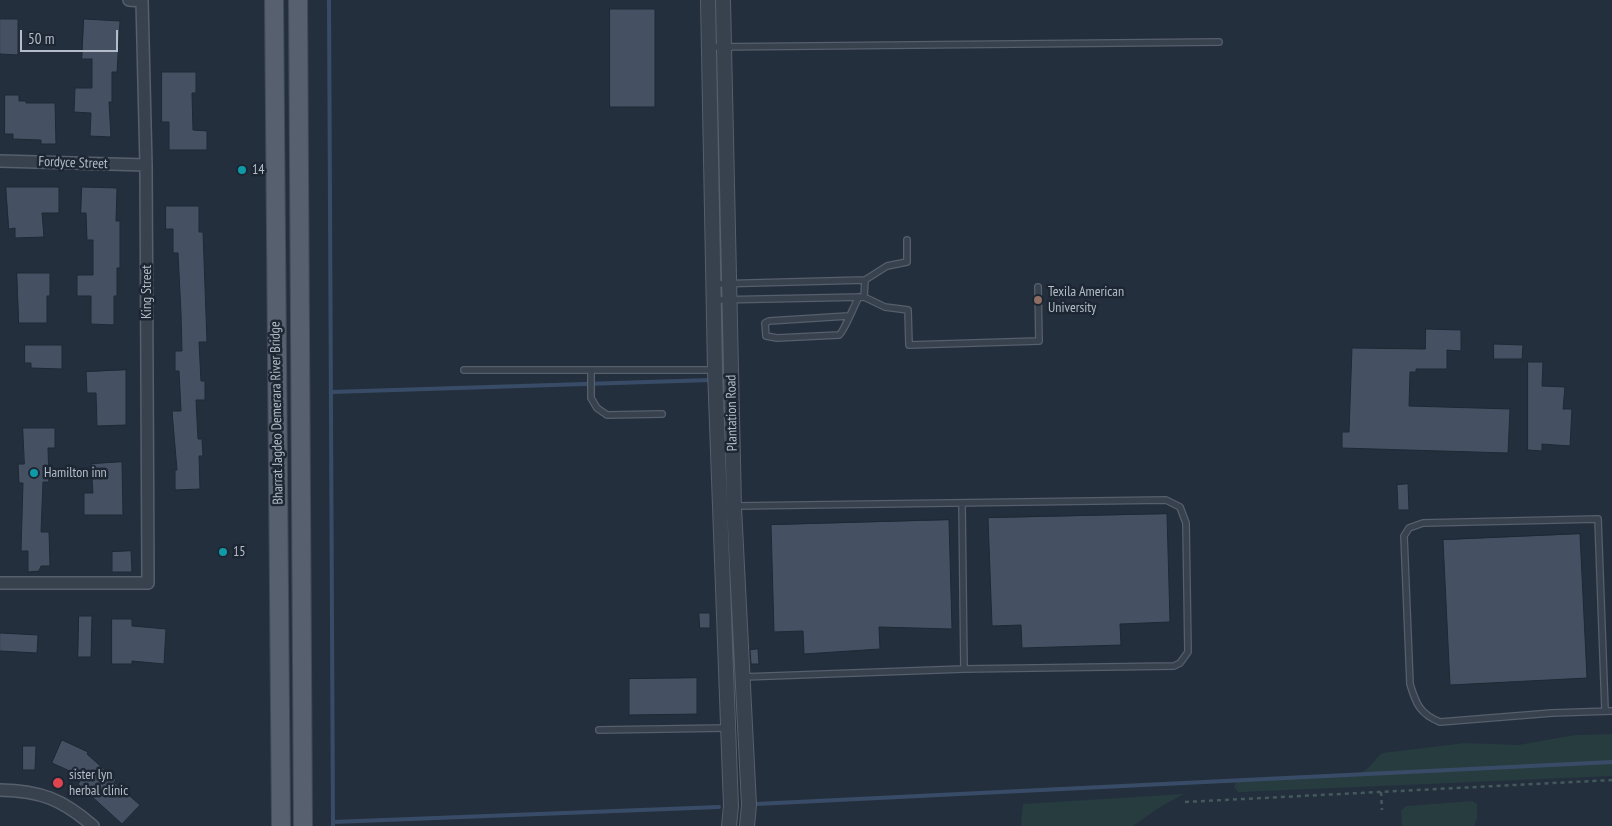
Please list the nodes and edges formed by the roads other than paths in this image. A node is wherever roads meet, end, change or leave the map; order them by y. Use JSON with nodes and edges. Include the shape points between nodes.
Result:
{"nodes":[{"id":1,"x":129,"y":0,"type":"edge"},
{"id":2,"x":142,"y":0,"type":"edge"},
{"id":3,"x":274,"y":0,"type":"edge"},
{"id":4,"x":298,"y":0,"type":"edge"},
{"id":5,"x":708,"y":0,"type":"edge"},
{"id":6,"x":723,"y":0,"type":"edge"},
{"id":7,"x":1218,"y":42,"type":"dead end"},
{"id":8,"x":710,"y":47,"type":"junction"},
{"id":9,"x":724,"y":47,"type":"junction"},
{"id":10,"x":0,"y":161,"type":"edge"},
{"id":11,"x":146,"y":165,"type":"junction"},
{"id":12,"x":907,"y":240,"type":"dead end"},
{"id":13,"x":865,"y":280,"type":"junction"},
{"id":14,"x":714,"y":284,"type":"junction"},
{"id":15,"x":729,"y":284,"type":"junction"},
{"id":16,"x":1038,"y":287,"type":"dead end"},
{"id":17,"x":861,"y":297,"type":"junction"},
{"id":18,"x":730,"y":299,"type":"junction"},
{"id":19,"x":715,"y":300,"type":"junction"},
{"id":20,"x":848,"y":316,"type":"junction"},
{"id":21,"x":464,"y":370,"type":"dead end"},
{"id":22,"x":715,"y":370,"type":"junction"},
{"id":23,"x":591,"y":371,"type":"junction"},
{"id":24,"x":662,"y":414,"type":"dead end"},
{"id":25,"x":962,"y":504,"type":"junction"},
{"id":26,"x":719,"y":507,"type":"junction"},
{"id":27,"x":734,"y":507,"type":"junction"},
{"id":28,"x":0,"y":583,"type":"edge"},
{"id":29,"x":964,"y":669,"type":"junction"},
{"id":30,"x":743,"y":677,"type":"junction"},
{"id":31,"x":1609,"y":710,"type":"edge"},
{"id":32,"x":727,"y":728,"type":"junction"},
{"id":33,"x":599,"y":730,"type":"dead end"},
{"id":34,"x":0,"y":790,"type":"edge"},
{"id":35,"x":93,"y":826,"type":"edge"},
{"id":36,"x":281,"y":826,"type":"edge"},
{"id":37,"x":303,"y":826,"type":"edge"},
{"id":38,"x":729,"y":826,"type":"edge"},
{"id":39,"x":747,"y":826,"type":"edge"}],
"edges":[{"from":1,"to":2,"type":"street"},
{"from":2,"to":11,"type":"street","name":"King Street"},
{"from":3,"to":36,"type":"main road","name":"Bharrat Jagdeo Demerara River Bridge"},
{"from":4,"to":37,"type":"main road","name":"Bharrat Jagdeo Demerara River Bridge"},
{"from":5,"to":8,"type":"street","name":"Plantation Road"},
{"from":6,"to":9,"type":"street","name":"Plantation Road"},
{"from":7,"to":9,"type":"lane"},
{"from":8,"to":9,"type":"lane"},
{"from":8,"to":14,"type":"street","name":"Plantation Road"},
{"from":9,"to":15,"type":"street","name":"Plantation Road"},
{"from":10,"to":11,"type":"street","name":"Fordyce Street"},
{"from":11,"to":28,"type":"street","name":"King Street","via":[[148,583]]},
{"from":12,"to":13,"type":"lane","via":[[907,262],[887,266]]},
{"from":13,"to":15,"type":"lane"},
{"from":13,"to":17,"type":"lane"},
{"from":14,"to":15,"type":"lane"},
{"from":14,"to":19,"type":"street","name":"Plantation Road"},
{"from":15,"to":18,"type":"street","name":"Plantation Road"},
{"from":16,"to":17,"type":"lane","via":[[1039,341],[909,345],[908,310],[885,307]]},
{"from":17,"to":18,"type":"lane"},
{"from":17,"to":20,"type":"lane"},
{"from":18,"to":19,"type":"lane"},
{"from":18,"to":27,"type":"street","name":"Plantation Road"},
{"from":19,"to":22,"type":"street","name":"Plantation Road"},
{"from":20,"to":20,"type":"lane","via":[[772,320],[766,323],[766,336],[839,335],[844,331]]},
{"from":21,"to":23,"type":"lane"},
{"from":22,"to":23,"type":"lane"},
{"from":22,"to":26,"type":"street","name":"Plantation Road"},
{"from":23,"to":24,"type":"lane","via":[[592,398],[607,415]]},
{"from":25,"to":27,"type":"lane"},
{"from":25,"to":29,"type":"lane"},
{"from":25,"to":29,"type":"lane","via":[[1174,502],[1184,513],[1186,523],[1188,652],[1180,663],[1166,667]]},
{"from":26,"to":27,"type":"lane"},
{"from":26,"to":32,"type":"street","name":"Plantation Road"},
{"from":27,"to":30,"type":"street","name":"Plantation Road"},
{"from":29,"to":30,"type":"lane"},
{"from":30,"to":39,"type":"street","name":"Plantation Road","via":[[749,805]]},
{"from":31,"to":31,"type":"lane","via":[[1440,722],[1427,717],[1416,706],[1410,684],[1404,536],[1409,528],[1423,523],[1598,519]]},
{"from":32,"to":33,"type":"lane"},
{"from":32,"to":38,"type":"street","name":"Plantation Road"},
{"from":34,"to":35,"type":"street","via":[[36,792],[59,800]]}]}
